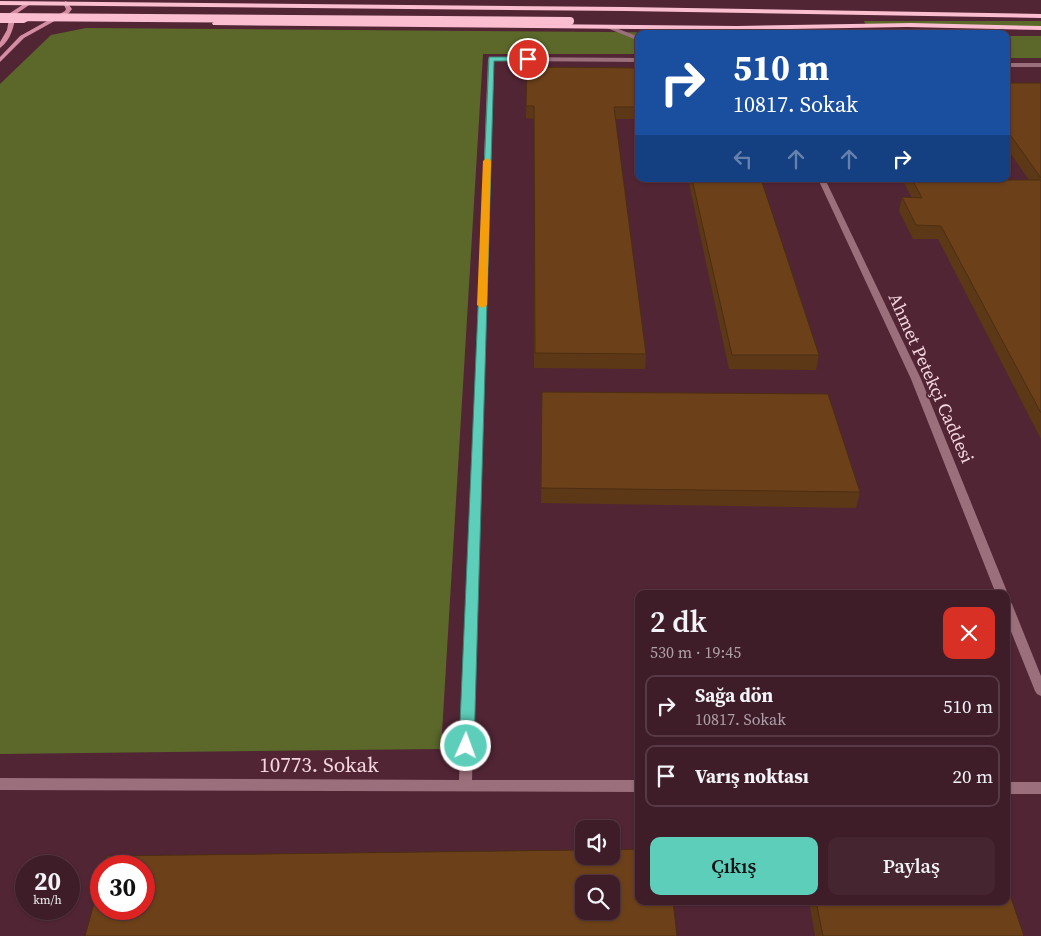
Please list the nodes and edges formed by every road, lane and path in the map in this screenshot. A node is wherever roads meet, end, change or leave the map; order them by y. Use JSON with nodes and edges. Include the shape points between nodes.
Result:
{"nodes":[{"id":1,"x":33,"y":2,"type":"edge"},
{"id":2,"x":64,"y":2,"type":"edge"},
{"id":3,"x":0,"y":3,"type":"edge"},
{"id":4,"x":0,"y":10,"type":"edge"},
{"id":5,"x":955,"y":16,"type":"junction"},
{"id":6,"x":1041,"y":16,"type":"edge"},
{"id":7,"x":0,"y":17,"type":"edge"},
{"id":8,"x":569,"y":18,"type":"junction"},
{"id":9,"x":0,"y":21,"type":"edge"},
{"id":10,"x":14,"y":21,"type":"junction"},
{"id":11,"x":48,"y":21,"type":"junction"},
{"id":12,"x":911,"y":25,"type":"junction"},
{"id":13,"x":609,"y":27,"type":"junction"},
{"id":14,"x":737,"y":28,"type":"junction"},
{"id":15,"x":1041,"y":28,"type":"edge"},
{"id":16,"x":732,"y":30,"type":"edge"},
{"id":17,"x":635,"y":37,"type":"edge"},
{"id":18,"x":0,"y":46,"type":"edge"},
{"id":19,"x":0,"y":60,"type":"edge"},
{"id":20,"x":635,"y":60,"type":"edge"},
{"id":21,"x":1010,"y":64,"type":"edge"},
{"id":22,"x":1041,"y":64,"type":"edge"},
{"id":23,"x":822,"y":182,"type":"edge"},
{"id":24,"x":1000,"y":590,"type":"edge"},
{"id":25,"x":1010,"y":614,"type":"edge"},
{"id":26,"x":1041,"y":691,"type":"edge"},
{"id":27,"x":0,"y":784,"type":"edge"},
{"id":28,"x":465,"y":785,"type":"junction"},
{"id":29,"x":635,"y":786,"type":"edge"},
{"id":30,"x":1010,"y":788,"type":"edge"},
{"id":31,"x":1041,"y":788,"type":"edge"}],
"edges":[{"from":1,"to":2,"type":"highway"},
{"from":1,"to":3,"type":"highway"},
{"from":1,"to":10,"type":"main road","via":[[13,13]]},
{"from":2,"to":5,"type":"highway"},
{"from":2,"to":11,"type":"main road","via":[[69,6],[67,12]]},
{"from":4,"to":8,"type":"highway"},
{"from":5,"to":6,"type":"highway"},
{"from":5,"to":8,"type":"highway"},
{"from":7,"to":8,"type":"highway","bridge":true},
{"from":8,"to":12,"type":"highway"},
{"from":9,"to":10,"type":"highway"},
{"from":10,"to":11,"type":"highway"},
{"from":10,"to":18,"type":"main road"},
{"from":11,"to":13,"type":"highway"},
{"from":11,"to":19,"type":"main road","via":[[22,37]]},
{"from":12,"to":14,"type":"highway"},
{"from":12,"to":15,"type":"highway"},
{"from":13,"to":14,"type":"highway"},
{"from":13,"to":17,"type":"street"},
{"from":14,"to":16,"type":"street"},
{"from":20,"to":28,"type":"street","via":[[491,59]]},
{"from":21,"to":22,"type":"street"},
{"from":23,"to":24,"type":"street","name":"Ahmet Petekçi Caddesi","via":[[916,378]]},
{"from":25,"to":26,"type":"street"},
{"from":27,"to":28,"type":"street","name":"10773. Sokak"},
{"from":28,"to":29,"type":"street","name":"10773. Sokak"},
{"from":30,"to":31,"type":"street"}]}
